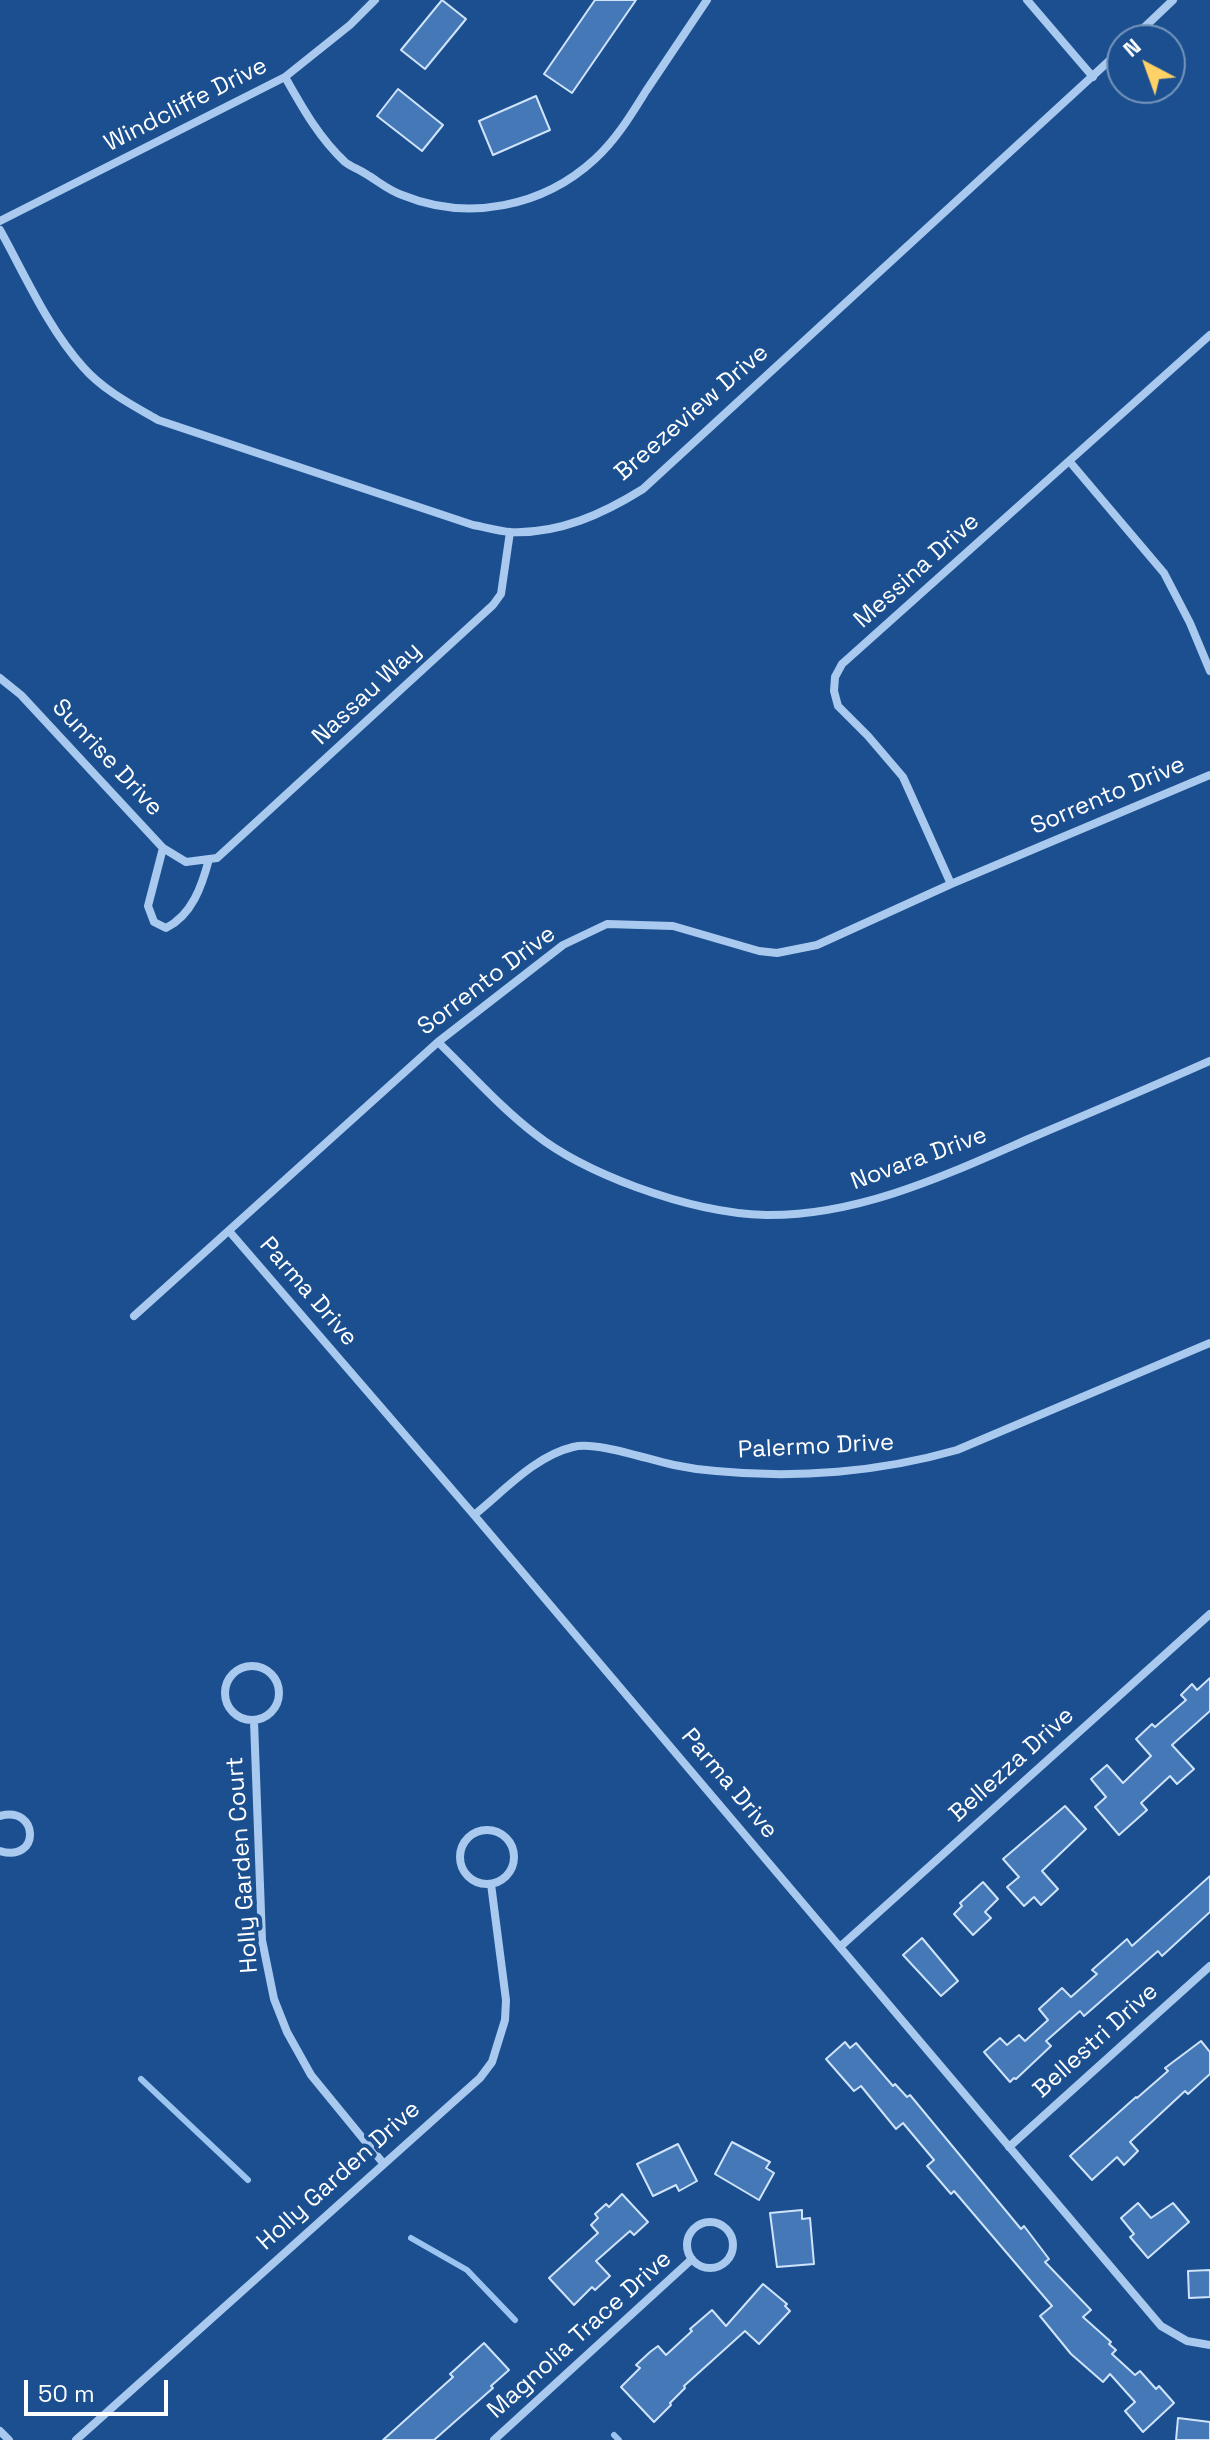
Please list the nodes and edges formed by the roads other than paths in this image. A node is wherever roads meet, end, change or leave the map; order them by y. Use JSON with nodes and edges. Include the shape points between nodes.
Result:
{"nodes":[{"id":1,"x":375,"y":0,"type":"edge"},
{"id":2,"x":707,"y":0,"type":"edge"},
{"id":3,"x":1027,"y":0,"type":"edge"},
{"id":4,"x":1173,"y":0,"type":"edge"},
{"id":5,"x":1148,"y":24,"type":"edge"},
{"id":6,"x":1106,"y":64,"type":"edge"},
{"id":7,"x":285,"y":77,"type":"junction"},
{"id":8,"x":1093,"y":77,"type":"junction"},
{"id":9,"x":0,"y":221,"type":"edge"},
{"id":10,"x":0,"y":230,"type":"edge"},
{"id":11,"x":1210,"y":335,"type":"edge"},
{"id":12,"x":1070,"y":462,"type":"junction"},
{"id":13,"x":510,"y":532,"type":"junction"},
{"id":14,"x":1210,"y":671,"type":"edge"},
{"id":15,"x":0,"y":678,"type":"edge"},
{"id":16,"x":1210,"y":775,"type":"edge"},
{"id":17,"x":163,"y":848,"type":"junction"},
{"id":18,"x":209,"y":859,"type":"junction"},
{"id":19,"x":186,"y":862,"type":"joint"},
{"id":20,"x":951,"y":884,"type":"junction"},
{"id":21,"x":438,"y":1042,"type":"junction"},
{"id":22,"x":1210,"y":1061,"type":"edge"},
{"id":23,"x":229,"y":1231,"type":"junction"},
{"id":24,"x":134,"y":1316,"type":"dead end"},
{"id":25,"x":1210,"y":1343,"type":"edge"},
{"id":26,"x":474,"y":1515,"type":"junction"},
{"id":27,"x":1210,"y":1614,"type":"edge"},
{"id":28,"x":254,"y":1721,"type":"junction"},
{"id":29,"x":0,"y":1816,"type":"edge"},
{"id":30,"x":0,"y":1851,"type":"edge"},
{"id":31,"x":491,"y":1884,"type":"junction"},
{"id":32,"x":841,"y":1946,"type":"junction"},
{"id":33,"x":1210,"y":1966,"type":"edge"},
{"id":34,"x":1009,"y":2147,"type":"junction"},
{"id":35,"x":383,"y":2163,"type":"junction"},
{"id":36,"x":692,"y":2259,"type":"junction"},
{"id":37,"x":1210,"y":2345,"type":"edge"},
{"id":38,"x":0,"y":2431,"type":"edge"},
{"id":39,"x":9,"y":2440,"type":"edge"},
{"id":40,"x":76,"y":2440,"type":"edge"},
{"id":41,"x":494,"y":2440,"type":"edge"}],
"edges":[{"from":1,"to":7,"type":"street","name":"Windcliffe Drive"},
{"from":2,"to":7,"type":"street","via":[[597,157],[558,188],[509,204],[453,208],[382,186],[347,164],[325,140]]},
{"from":3,"to":8,"type":"street"},
{"from":4,"to":5,"type":"street"},
{"from":6,"to":8,"type":"street","name":"Breezeview Drive"},
{"from":7,"to":9,"type":"street","name":"Windcliffe Drive"},
{"from":8,"to":13,"type":"street","name":"Breezeview Drive","via":[[643,489],[563,527]]},
{"from":10,"to":13,"type":"street","name":"Breezeview Drive","via":[[82,367],[117,396],[158,420],[473,525]]},
{"from":11,"to":12,"type":"street","name":"Messina Drive"},
{"from":12,"to":14,"type":"street","via":[[1164,573]]},
{"from":12,"to":20,"type":"street","name":"Messina Drive","via":[[842,664],[835,677],[838,706],[903,777]]},
{"from":13,"to":18,"type":"street","name":"Nassau Way","via":[[501,594],[493,605],[217,858]]},
{"from":15,"to":17,"type":"street","name":"Sunrise Drive"},
{"from":16,"to":20,"type":"street","name":"Sorrento Drive"},
{"from":17,"to":18,"type":"street","via":[[148,906],[154,922],[166,928],[182,920]]},
{"from":17,"to":19,"type":"street","name":"Sunrise Drive"},
{"from":18,"to":19,"type":"street","name":"Nassau Way"},
{"from":20,"to":21,"type":"street","name":"Sorrento Drive","via":[[798,951],[759,951],[673,926],[607,924],[563,945]]},
{"from":21,"to":22,"type":"street","name":"Novara Drive","via":[[536,1135],[586,1165],[661,1196],[765,1215],[867,1202],[917,1185]]},
{"from":21,"to":23,"type":"street","name":"Sorrento Drive"},
{"from":23,"to":24,"type":"street","name":"Sorrento Drive"},
{"from":23,"to":26,"type":"street","name":"Parma Drive"},
{"from":25,"to":26,"type":"street","name":"Palermo Drive","via":[[957,1450],[913,1462],[827,1472],[718,1471],[577,1445],[540,1462]]},
{"from":26,"to":32,"type":"street","name":"Parma Drive"},
{"from":27,"to":32,"type":"street","name":"Bellezza Drive"},
{"from":28,"to":28,"type":"street","name":"Holly Garden Court","via":[[277,1706],[280,1688],[270,1672],[253,1666],[236,1671],[225,1694],[237,1716]]},
{"from":28,"to":35,"type":"street","name":"Holly Garden Court","via":[[262,1940],[274,1999],[311,2075]]},
{"from":29,"to":30,"type":"street","via":[[20,1816],[31,1833],[22,1850]]},
{"from":31,"to":31,"type":"street","via":[[507,1876],[515,1859],[504,1835],[486,1829],[470,1835],[460,1859],[474,1881]]},
{"from":31,"to":35,"type":"street","name":"Holly Garden Drive","via":[[506,2000],[500,2043],[480,2078]]},
{"from":32,"to":34,"type":"street","name":"Parma Drive"},
{"from":33,"to":34,"type":"street","name":"Bellestri Drive"},
{"from":34,"to":37,"type":"street","name":"Parma Drive","via":[[1161,2326],[1187,2341]]},
{"from":35,"to":40,"type":"street","name":"Holly Garden Drive"},
{"from":36,"to":36,"type":"street","name":"Magnolia Trace Drive","via":[[705,2267],[720,2265],[731,2254],[732,2239],[724,2226],[696,2226],[687,2246]]},
{"from":36,"to":41,"type":"street","name":"Magnolia Trace Drive"},
{"from":38,"to":39,"type":"street"}]}
